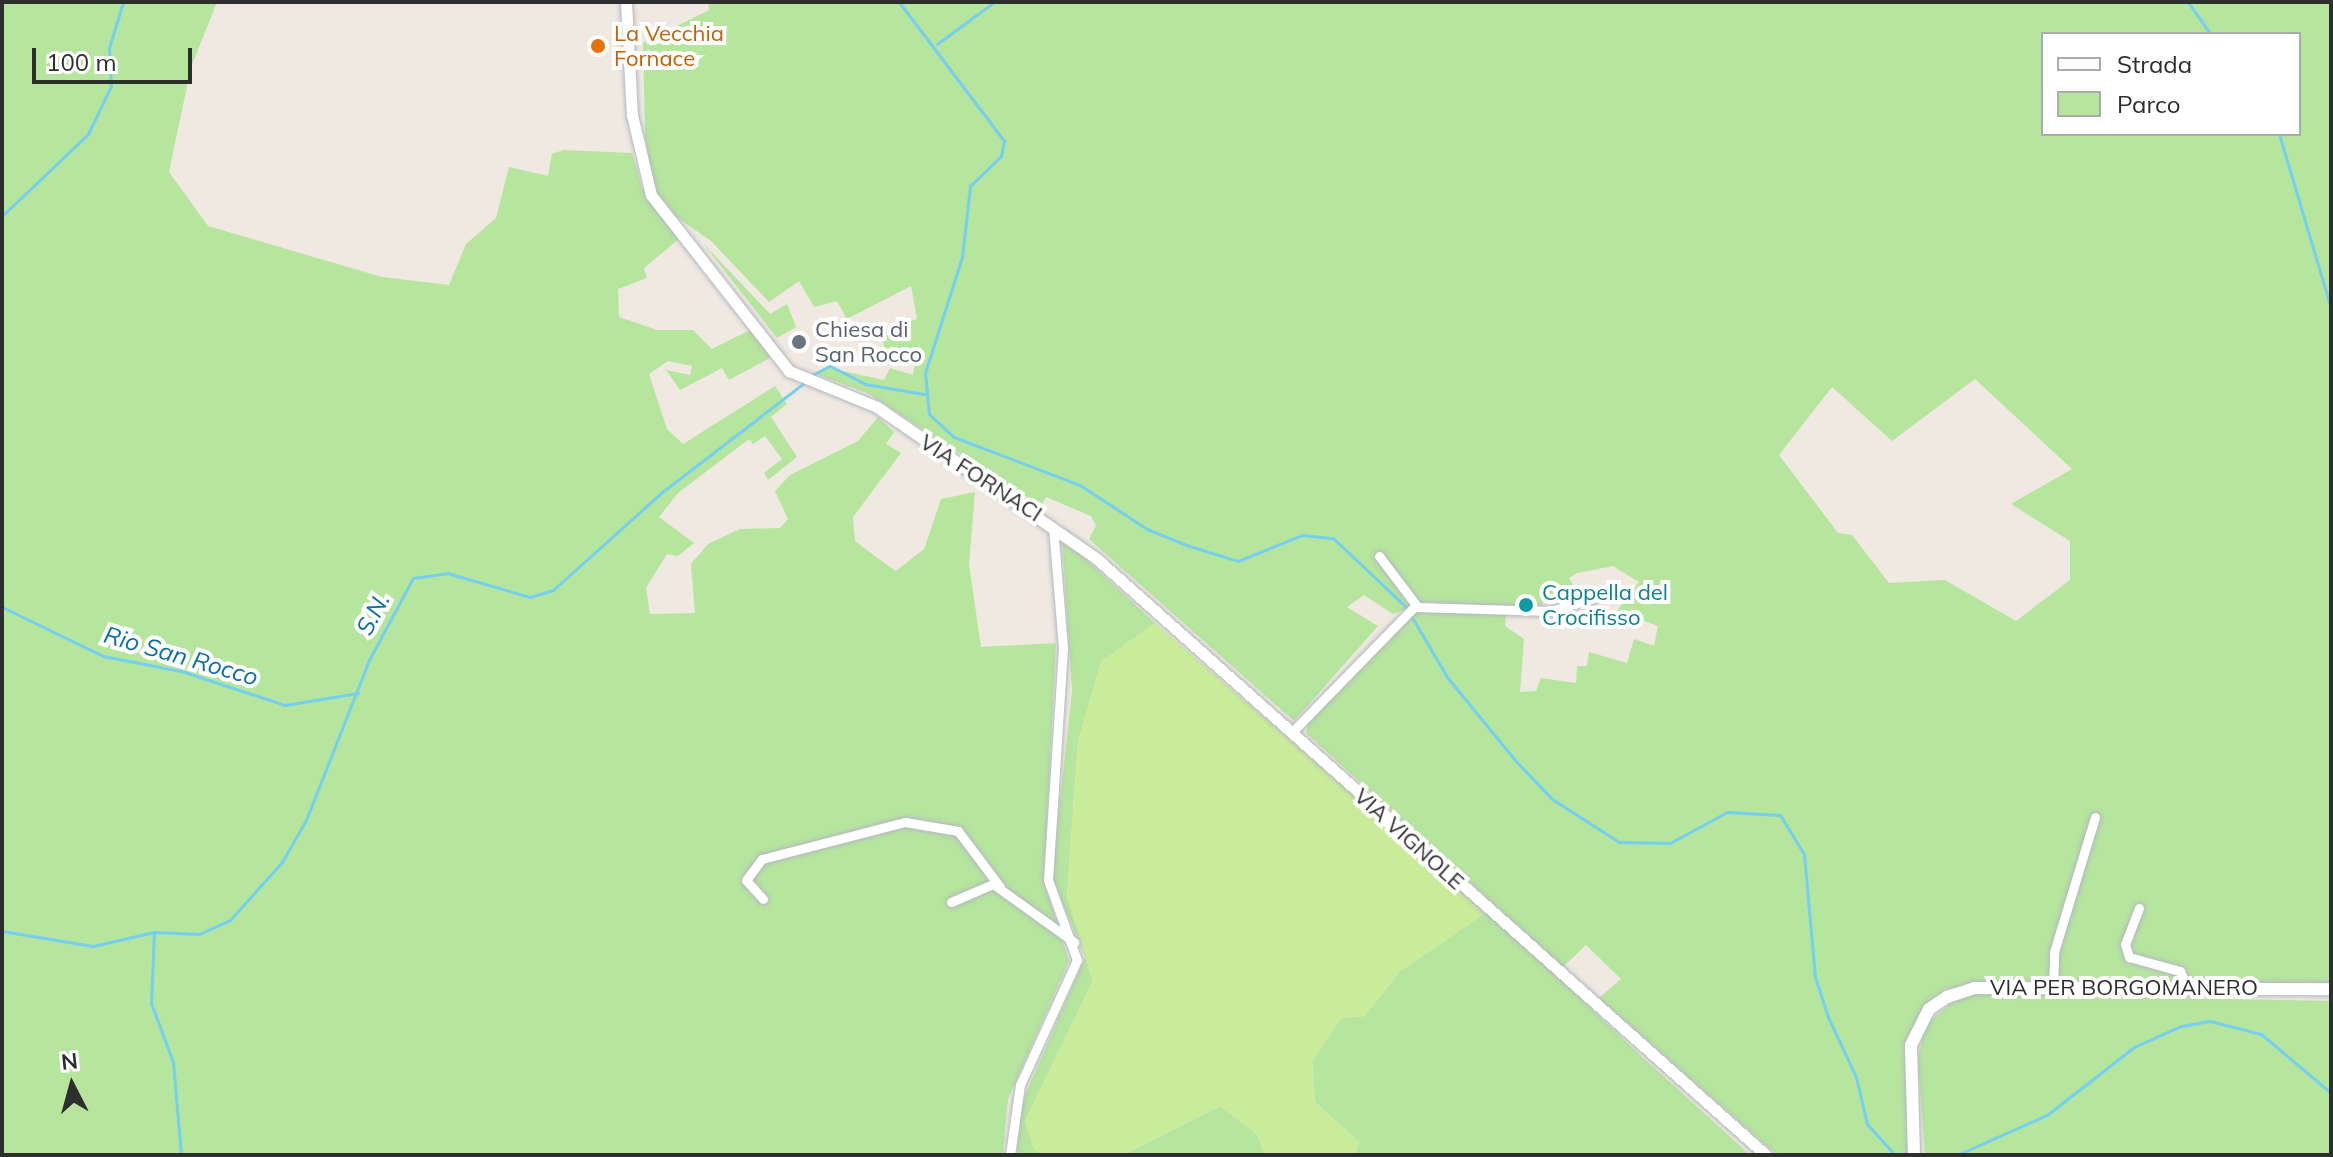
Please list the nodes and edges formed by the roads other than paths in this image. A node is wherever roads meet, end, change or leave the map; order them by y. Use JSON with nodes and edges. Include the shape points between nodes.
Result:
{"nodes":[{"id":1,"x":626,"y":2,"type":"edge"},
{"id":2,"x":1052,"y":523,"type":"junction"},
{"id":3,"x":1379,"y":556,"type":"dead end"},
{"id":4,"x":1602,"y":595,"type":"dead end"},
{"id":5,"x":1415,"y":606,"type":"junction"},
{"id":6,"x":1291,"y":733,"type":"junction"},
{"id":7,"x":2095,"y":817,"type":"dead end"},
{"id":8,"x":1000,"y":887,"type":"junction"},
{"id":9,"x":763,"y":899,"type":"dead end"},
{"id":10,"x":951,"y":902,"type":"dead end"},
{"id":11,"x":2139,"y":908,"type":"dead end"},
{"id":12,"x":1074,"y":942,"type":"junction"},
{"id":13,"x":2187,"y":987,"type":"junction"},
{"id":14,"x":2053,"y":989,"type":"junction"},
{"id":15,"x":2331,"y":989,"type":"edge"},
{"id":16,"x":1914,"y":1152,"type":"edge"},
{"id":17,"x":1010,"y":1155,"type":"edge"},
{"id":18,"x":1766,"y":1155,"type":"edge"}],
"edges":[{"from":1,"to":2,"type":"street","name":"VIA FORNACI","via":[[632,115],[651,195],[800,376],[877,407]]},
{"from":2,"to":6,"type":"street","name":"VIA VIGNOLE"},
{"from":2,"to":12,"type":"street","name":"VIA FORNACI","via":[[1063,648],[1048,880]]},
{"from":3,"to":5,"type":"street"},
{"from":4,"to":5,"type":"street","via":[[1551,611]]},
{"from":5,"to":6,"type":"street","via":[[1400,615]]},
{"from":6,"to":18,"type":"street","name":"VIA VIGNOLE"},
{"from":7,"to":14,"type":"street","via":[[2054,952]]},
{"from":8,"to":9,"type":"street","via":[[958,831],[905,822],[762,859],[746,880]]},
{"from":8,"to":10,"type":"street","via":[[978,887]]},
{"from":8,"to":12,"type":"street"},
{"from":11,"to":13,"type":"street","via":[[2125,944],[2129,957],[2180,971]]},
{"from":12,"to":17,"type":"street","name":"VIA FORNACI","via":[[1073,977],[1020,1085]]},
{"from":13,"to":14,"type":"main road","name":"VIA PER BORGOMANERO"},
{"from":13,"to":15,"type":"main road","name":"VIA PER BORGOMANERO"},
{"from":14,"to":16,"type":"main road","name":"VIA PER BORGOMANERO","via":[[1974,988],[1929,1009],[1908,1058]]}]}
